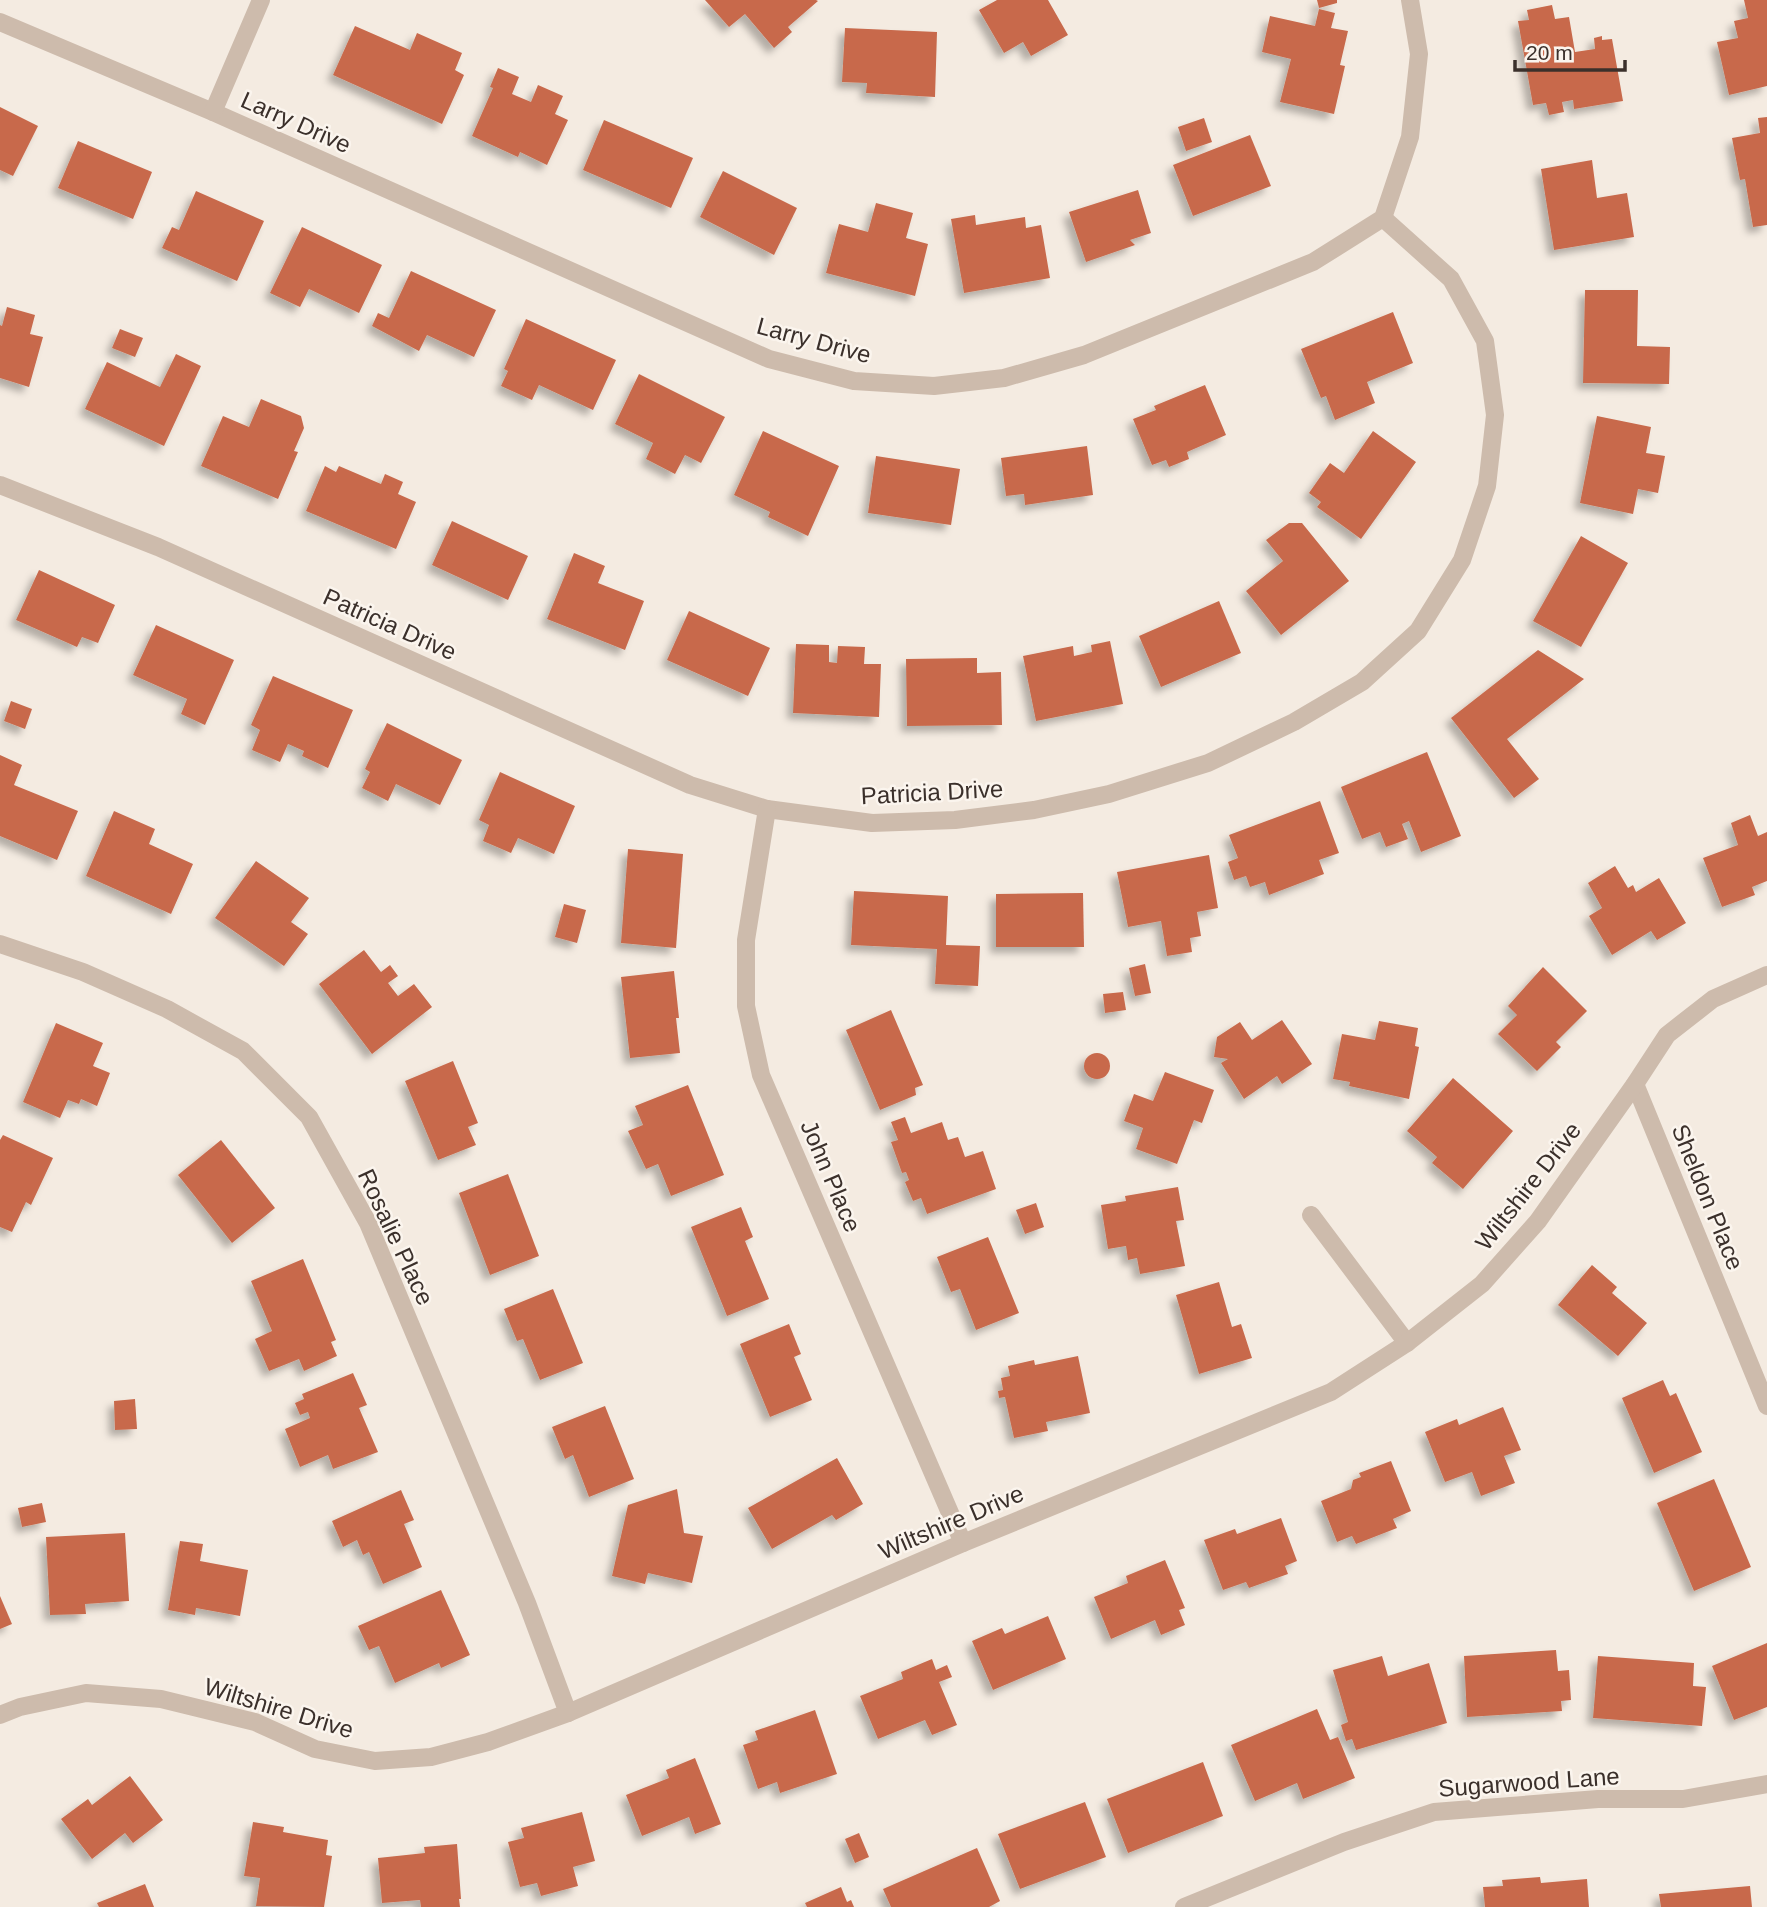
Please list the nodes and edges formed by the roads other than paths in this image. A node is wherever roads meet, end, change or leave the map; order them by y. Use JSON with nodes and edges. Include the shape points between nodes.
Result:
{"nodes":[{"id":1,"x":261,"y":0,"type":"edge"},
{"id":2,"x":1410,"y":0,"type":"edge"},
{"id":3,"x":0,"y":22,"type":"edge"},
{"id":4,"x":213,"y":112,"type":"junction"},
{"id":5,"x":1383,"y":218,"type":"junction"},
{"id":6,"x":0,"y":485,"type":"edge"},
{"id":7,"x":767,"y":809,"type":"junction"},
{"id":8,"x":0,"y":944,"type":"edge"},
{"id":9,"x":1767,"y":975,"type":"edge"},
{"id":10,"x":1635,"y":1084,"type":"junction"},
{"id":11,"x":1311,"y":1216,"type":"dead end"},
{"id":12,"x":1407,"y":1343,"type":"junction"},
{"id":13,"x":1767,"y":1406,"type":"edge"},
{"id":14,"x":963,"y":1542,"type":"junction"},
{"id":15,"x":568,"y":1713,"type":"junction"},
{"id":16,"x":0,"y":1715,"type":"edge"},
{"id":17,"x":1767,"y":1784,"type":"edge"},
{"id":18,"x":1184,"y":1907,"type":"edge"}],
"edges":[{"from":1,"to":4,"type":"street"},
{"from":2,"to":5,"type":"street","via":[[1419,54],[1410,136]]},
{"from":3,"to":4,"type":"street","name":"Larry Drive"},
{"from":4,"to":5,"type":"street","name":"Larry Drive","via":[[769,359],[855,380],[934,386],[981,381],[1084,355],[1313,262]]},
{"from":5,"to":7,"type":"street","name":"Patricia Drive","via":[[1451,279],[1485,341],[1495,415],[1487,486],[1462,560],[1418,631],[1362,682],[1294,722],[1208,763],[1109,794],[955,820],[872,822]]},
{"from":6,"to":7,"type":"street","name":"Patricia Drive","via":[[158,547],[690,785]]},
{"from":7,"to":14,"type":"street","name":"John Place","via":[[746,940],[746,1006],[761,1075]]},
{"from":8,"to":15,"type":"street","name":"Rosalie Place","via":[[131,993],[243,1051],[309,1116],[368,1223],[527,1603]]},
{"from":9,"to":10,"type":"street","name":"Wiltshire Drive","via":[[1713,999],[1667,1035]]},
{"from":10,"to":12,"type":"street","name":"Wiltshire Drive","via":[[1538,1221],[1482,1283]]},
{"from":10,"to":13,"type":"street","name":"Sheldon Place"},
{"from":11,"to":12,"type":"street"},
{"from":12,"to":14,"type":"street","name":"Wiltshire Drive","via":[[1331,1392]]},
{"from":14,"to":15,"type":"street","name":"Wiltshire Drive"},
{"from":15,"to":16,"type":"street","name":"Wiltshire Drive","via":[[431,1757],[375,1761],[315,1749],[254,1723],[161,1699],[86,1693]]},
{"from":17,"to":18,"type":"street","name":"Sugarwood Lane","via":[[1683,1799],[1598,1799],[1434,1812],[1344,1842]]}]}
